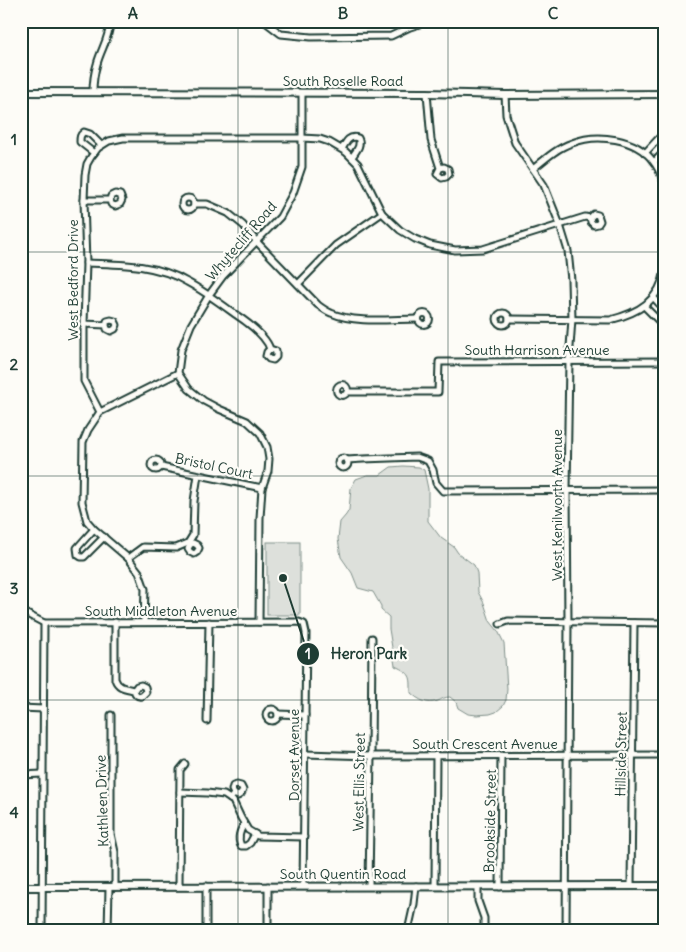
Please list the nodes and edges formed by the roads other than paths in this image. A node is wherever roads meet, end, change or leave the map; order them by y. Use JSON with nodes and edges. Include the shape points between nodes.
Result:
{"nodes":[{"id":1,"x":110,"y":21,"type":"edge"},
{"id":2,"x":264,"y":21,"type":"edge"},
{"id":3,"x":430,"y":21,"type":"edge"},
{"id":4,"x":411,"y":24,"type":"edge"},
{"id":5,"x":21,"y":92,"type":"edge"},
{"id":6,"x":93,"y":92,"type":"junction"},
{"id":7,"x":302,"y":93,"type":"junction"},
{"id":8,"x":427,"y":93,"type":"junction"},
{"id":9,"x":665,"y":94,"type":"edge"},
{"id":10,"x":505,"y":95,"type":"junction"},
{"id":11,"x":665,"y":135,"type":"edge"},
{"id":12,"x":302,"y":138,"type":"junction"},
{"id":13,"x":100,"y":146,"type":"junction"},
{"id":14,"x":342,"y":149,"type":"junction"},
{"id":15,"x":665,"y":151,"type":"edge"},
{"id":16,"x":94,"y":153,"type":"junction"},
{"id":17,"x":645,"y":153,"type":"junction"},
{"id":18,"x":352,"y":157,"type":"junction"},
{"id":19,"x":654,"y":162,"type":"junction"},
{"id":20,"x":440,"y":168,"type":"dead end"},
{"id":21,"x":534,"y":169,"type":"junction"},
{"id":22,"x":665,"y":185,"type":"edge"},
{"id":23,"x":84,"y":200,"type":"junction"},
{"id":24,"x":110,"y":200,"type":"dead end"},
{"id":25,"x":194,"y":204,"type":"dead end"},
{"id":26,"x":382,"y":213,"type":"junction"},
{"id":27,"x":590,"y":218,"type":"dead end"},
{"id":28,"x":560,"y":225,"type":"junction"},
{"id":29,"x":257,"y":242,"type":"junction"},
{"id":30,"x":86,"y":263,"type":"junction"},
{"id":31,"x":665,"y":270,"type":"edge"},
{"id":32,"x":298,"y":284,"type":"junction"},
{"id":33,"x":209,"y":295,"type":"junction"},
{"id":34,"x":653,"y":297,"type":"junction"},
{"id":35,"x":644,"y":306,"type":"junction"},
{"id":36,"x":665,"y":310,"type":"edge"},
{"id":37,"x":418,"y":319,"type":"dead end"},
{"id":38,"x":510,"y":319,"type":"dead end"},
{"id":39,"x":572,"y":319,"type":"junction"},
{"id":40,"x":84,"y":324,"type":"junction"},
{"id":41,"x":665,"y":324,"type":"edge"},
{"id":42,"x":106,"y":325,"type":"dead end"},
{"id":43,"x":270,"y":349,"type":"dead end"},
{"id":44,"x":570,"y":361,"type":"junction"},
{"id":45,"x":665,"y":361,"type":"edge"},
{"id":46,"x":178,"y":373,"type":"junction"},
{"id":47,"x":347,"y":392,"type":"dead end"},
{"id":48,"x":100,"y":412,"type":"junction"},
{"id":49,"x":347,"y":460,"type":"dead end"},
{"id":50,"x":161,"y":467,"type":"dead end"},
{"id":51,"x":198,"y":475,"type":"junction"},
{"id":52,"x":262,"y":488,"type":"junction"},
{"id":53,"x":567,"y":490,"type":"junction"},
{"id":54,"x":665,"y":490,"type":"edge"},
{"id":55,"x":94,"y":529,"type":"junction"},
{"id":56,"x":104,"y":537,"type":"junction"},
{"id":57,"x":128,"y":558,"type":"junction"},
{"id":58,"x":21,"y":611,"type":"edge"},
{"id":59,"x":115,"y":622,"type":"junction"},
{"id":60,"x":144,"y":622,"type":"junction"},
{"id":61,"x":209,"y":622,"type":"junction"},
{"id":62,"x":259,"y":622,"type":"junction"},
{"id":63,"x":568,"y":622,"type":"junction"},
{"id":64,"x":44,"y":623,"type":"junction"},
{"id":65,"x":634,"y":623,"type":"junction"},
{"id":66,"x":665,"y":623,"type":"edge"},
{"id":67,"x":304,"y":624,"type":"joint"},
{"id":68,"x":500,"y":624,"type":"dead end"},
{"id":69,"x":372,"y":638,"type":"dead end"},
{"id":70,"x":134,"y":690,"type":"dead end"},
{"id":71,"x":21,"y":708,"type":"edge"},
{"id":72,"x":43,"y":709,"type":"junction"},
{"id":73,"x":278,"y":714,"type":"dead end"},
{"id":74,"x":305,"y":714,"type":"junction"},
{"id":75,"x":111,"y":715,"type":"dead end"},
{"id":76,"x":207,"y":721,"type":"dead end"},
{"id":77,"x":305,"y":754,"type":"junction"},
{"id":78,"x":436,"y":755,"type":"junction"},
{"id":79,"x":501,"y":755,"type":"junction"},
{"id":80,"x":567,"y":755,"type":"junction"},
{"id":81,"x":633,"y":755,"type":"junction"},
{"id":82,"x":665,"y":755,"type":"edge"},
{"id":83,"x":371,"y":756,"type":"junction"},
{"id":84,"x":185,"y":764,"type":"dead end"},
{"id":85,"x":42,"y":774,"type":"junction"},
{"id":86,"x":21,"y":775,"type":"edge"},
{"id":87,"x":180,"y":792,"type":"junction"},
{"id":88,"x":244,"y":824,"type":"junction"},
{"id":89,"x":255,"y":834,"type":"junction"},
{"id":90,"x":304,"y":838,"type":"junction"},
{"id":91,"x":179,"y":886,"type":"junction"},
{"id":92,"x":206,"y":886,"type":"junction"},
{"id":93,"x":268,"y":886,"type":"junction"},
{"id":94,"x":303,"y":886,"type":"junction"},
{"id":95,"x":369,"y":886,"type":"junction"},
{"id":96,"x":416,"y":886,"type":"junction"},
{"id":97,"x":435,"y":886,"type":"junction"},
{"id":98,"x":631,"y":886,"type":"junction"},
{"id":99,"x":665,"y":886,"type":"edge"},
{"id":100,"x":21,"y":887,"type":"edge"},
{"id":101,"x":42,"y":887,"type":"junction"},
{"id":102,"x":112,"y":887,"type":"junction"},
{"id":103,"x":478,"y":887,"type":"junction"},
{"id":104,"x":500,"y":887,"type":"junction"},
{"id":105,"x":565,"y":887,"type":"junction"},
{"id":106,"x":42,"y":931,"type":"edge"},
{"id":107,"x":108,"y":931,"type":"edge"},
{"id":108,"x":206,"y":931,"type":"edge"},
{"id":109,"x":268,"y":931,"type":"edge"},
{"id":110,"x":408,"y":931,"type":"edge"},
{"id":111,"x":484,"y":931,"type":"edge"},
{"id":112,"x":566,"y":931,"type":"edge"}],
"edges":[{"from":1,"to":6,"type":"street","via":[[110,31],[93,79]]},
{"from":2,"to":4,"type":"street","via":[[281,34],[311,37],[392,36]]},
{"from":3,"to":4,"type":"street"},
{"from":5,"to":6,"type":"main road","name":"South Roselle Road"},
{"from":6,"to":7,"type":"main road","name":"South Roselle Road"},
{"from":7,"to":8,"type":"main road","name":"South Roselle Road"},
{"from":7,"to":12,"type":"street","name":"Whytecliff Road"},
{"from":8,"to":10,"type":"main road","name":"South Roselle Road"},
{"from":8,"to":20,"type":"street","via":[[431,140]]},
{"from":9,"to":10,"type":"main road","name":"South Roselle Road"},
{"from":10,"to":21,"type":"street","name":"West Kenilworth Avenue","via":[[506,115],[515,143]]},
{"from":11,"to":17,"type":"street"},
{"from":12,"to":13,"type":"street","via":[[123,138]]},
{"from":12,"to":14,"type":"street","via":[[320,139]]},
{"from":12,"to":29,"type":"street","name":"Whytecliff Road","via":[[302,167],[294,193],[280,218]]},
{"from":13,"to":16,"type":"street","name":"West Bedford Drive"},
{"from":13,"to":16,"type":"street","via":[[90,134],[81,134],[80,142]]},
{"from":14,"to":18,"type":"street"},
{"from":14,"to":18,"type":"street","via":[[349,138],[358,138],[359,146]]},
{"from":15,"to":19,"type":"street"},
{"from":16,"to":23,"type":"street","name":"West Bedford Drive","via":[[86,169]]},
{"from":17,"to":19,"type":"street"},
{"from":17,"to":21,"type":"street","via":[[626,142],[591,139],[572,142],[556,150]]},
{"from":18,"to":26,"type":"street"},
{"from":19,"to":22,"type":"street"},
{"from":21,"to":28,"type":"street","name":"West Kenilworth Avenue"},
{"from":23,"to":24,"type":"street"},
{"from":23,"to":30,"type":"street","name":"West Bedford Drive"},
{"from":25,"to":29,"type":"street","via":[[207,204],[228,213]]},
{"from":26,"to":28,"type":"street","via":[[415,239],[455,250],[483,249]]},
{"from":26,"to":32,"type":"street","via":[[336,245]]},
{"from":27,"to":28,"type":"street"},
{"from":28,"to":39,"type":"street","name":"West Kenilworth Avenue","via":[[572,280]]},
{"from":29,"to":32,"type":"street"},
{"from":29,"to":33,"type":"street","name":"Whytecliff Road"},
{"from":30,"to":33,"type":"street","via":[[128,264],[162,272]]},
{"from":30,"to":40,"type":"street","name":"West Bedford Drive"},
{"from":31,"to":34,"type":"street","via":[[663,281]]},
{"from":32,"to":37,"type":"street","via":[[329,313],[359,319]]},
{"from":33,"to":43,"type":"street","via":[[246,322]]},
{"from":33,"to":46,"type":"street","name":"Whytecliff Road","via":[[181,350]]},
{"from":34,"to":35,"type":"street"},
{"from":34,"to":36,"type":"street"},
{"from":35,"to":39,"type":"street","via":[[627,316],[610,320]]},
{"from":35,"to":41,"type":"street"},
{"from":38,"to":39,"type":"street"},
{"from":39,"to":44,"type":"street","name":"West Kenilworth Avenue"},
{"from":40,"to":42,"type":"street"},
{"from":40,"to":48,"type":"street","name":"West Bedford Drive","via":[[84,381]]},
{"from":44,"to":45,"type":"street","name":"South Harrison Avenue"},
{"from":44,"to":47,"type":"street","name":"South Harrison Avenue","via":[[439,362],[438,392]]},
{"from":44,"to":53,"type":"street","name":"West Kenilworth Avenue"},
{"from":46,"to":48,"type":"street"},
{"from":46,"to":52,"type":"street","via":[[189,389],[204,401],[247,421],[260,433],[269,459]]},
{"from":48,"to":55,"type":"street","via":[[83,442],[82,502],[87,521]]},
{"from":49,"to":53,"type":"street","via":[[417,458],[428,461],[436,483],[443,491]]},
{"from":50,"to":51,"type":"street","name":"Bristol Court"},
{"from":51,"to":52,"type":"street","name":"Bristol Court"},
{"from":51,"to":57,"type":"street","via":[[193,535],[189,544],[176,548],[143,547]]},
{"from":52,"to":62,"type":"street"},
{"from":53,"to":54,"type":"street"},
{"from":53,"to":63,"type":"street","name":"West Kenilworth Avenue"},
{"from":55,"to":56,"type":"street"},
{"from":55,"to":56,"type":"street","via":[[77,548],[78,555],[84,557]]},
{"from":56,"to":57,"type":"street"},
{"from":57,"to":60,"type":"street","via":[[139,572],[144,590]]},
{"from":58,"to":64,"type":"street","name":"South Middleton Avenue"},
{"from":59,"to":60,"type":"street","name":"South Middleton Avenue"},
{"from":59,"to":64,"type":"street","name":"South Middleton Avenue"},
{"from":59,"to":70,"type":"street","via":[[114,679],[121,687]]},
{"from":60,"to":61,"type":"street","name":"South Middleton Avenue"},
{"from":61,"to":62,"type":"street","name":"South Middleton Avenue"},
{"from":61,"to":76,"type":"street"},
{"from":62,"to":67,"type":"street","name":"South Middleton Avenue"},
{"from":63,"to":65,"type":"street"},
{"from":63,"to":68,"type":"street","via":[[508,621]]},
{"from":63,"to":80,"type":"street","name":"West Kenilworth Avenue"},
{"from":64,"to":72,"type":"street"},
{"from":65,"to":66,"type":"street"},
{"from":65,"to":81,"type":"street","name":"Hillside Street"},
{"from":67,"to":74,"type":"street","name":"Dorset Avenue"},
{"from":69,"to":83,"type":"street","name":"West Ellis Street"},
{"from":71,"to":72,"type":"street"},
{"from":72,"to":85,"type":"street"},
{"from":73,"to":74,"type":"street"},
{"from":74,"to":77,"type":"street","name":"Dorset Avenue"},
{"from":75,"to":102,"type":"street","name":"Kathleen Drive","via":[[111,834],[115,852]]},
{"from":77,"to":83,"type":"street","name":"South Crescent Avenue"},
{"from":77,"to":90,"type":"street","name":"Dorset Avenue"},
{"from":78,"to":79,"type":"street","name":"South Crescent Avenue"},
{"from":78,"to":83,"type":"street","name":"South Crescent Avenue"},
{"from":78,"to":97,"type":"street"},
{"from":79,"to":80,"type":"street","name":"South Crescent Avenue"},
{"from":79,"to":104,"type":"street","name":"Brookside Street"},
{"from":80,"to":81,"type":"street","name":"South Crescent Avenue"},
{"from":80,"to":105,"type":"street","name":"West Kenilworth Avenue"},
{"from":81,"to":82,"type":"street","name":"South Crescent Avenue"},
{"from":81,"to":98,"type":"street","name":"Hillside Street"},
{"from":83,"to":95,"type":"street","name":"West Ellis Street"},
{"from":84,"to":87,"type":"street","via":[[180,770]]},
{"from":85,"to":86,"type":"street"},
{"from":85,"to":101,"type":"street"},
{"from":87,"to":88,"type":"street","via":[[232,797]]},
{"from":87,"to":91,"type":"street"},
{"from":88,"to":89,"type":"street"},
{"from":88,"to":89,"type":"street","via":[[239,836],[241,846],[250,843]]},
{"from":89,"to":90,"type":"street"},
{"from":90,"to":94,"type":"street","name":"Dorset Avenue"},
{"from":91,"to":92,"type":"main road","name":"South Quentin Road"},
{"from":91,"to":102,"type":"main road","name":"South Quentin Road"},
{"from":92,"to":93,"type":"main road","name":"South Quentin Road"},
{"from":92,"to":108,"type":"street"},
{"from":93,"to":94,"type":"main road","name":"South Quentin Road"},
{"from":93,"to":109,"type":"street"},
{"from":94,"to":95,"type":"main road","name":"South Quentin Road"},
{"from":95,"to":96,"type":"main road","name":"South Quentin Road"},
{"from":96,"to":97,"type":"main road","name":"South Quentin Road"},
{"from":96,"to":110,"type":"street"},
{"from":97,"to":103,"type":"main road","name":"South Quentin Road"},
{"from":98,"to":99,"type":"main road","name":"South Quentin Road"},
{"from":98,"to":105,"type":"main road","name":"South Quentin Road"},
{"from":100,"to":101,"type":"main road","name":"South Quentin Road"},
{"from":101,"to":102,"type":"main road","name":"South Quentin Road"},
{"from":101,"to":106,"type":"street"},
{"from":102,"to":107,"type":"street","name":"Kathleen Drive"},
{"from":103,"to":104,"type":"main road","name":"South Quentin Road"},
{"from":103,"to":111,"type":"street"},
{"from":104,"to":105,"type":"main road","name":"South Quentin Road"},
{"from":105,"to":112,"type":"street","name":"West Kenilworth Avenue"}]}
